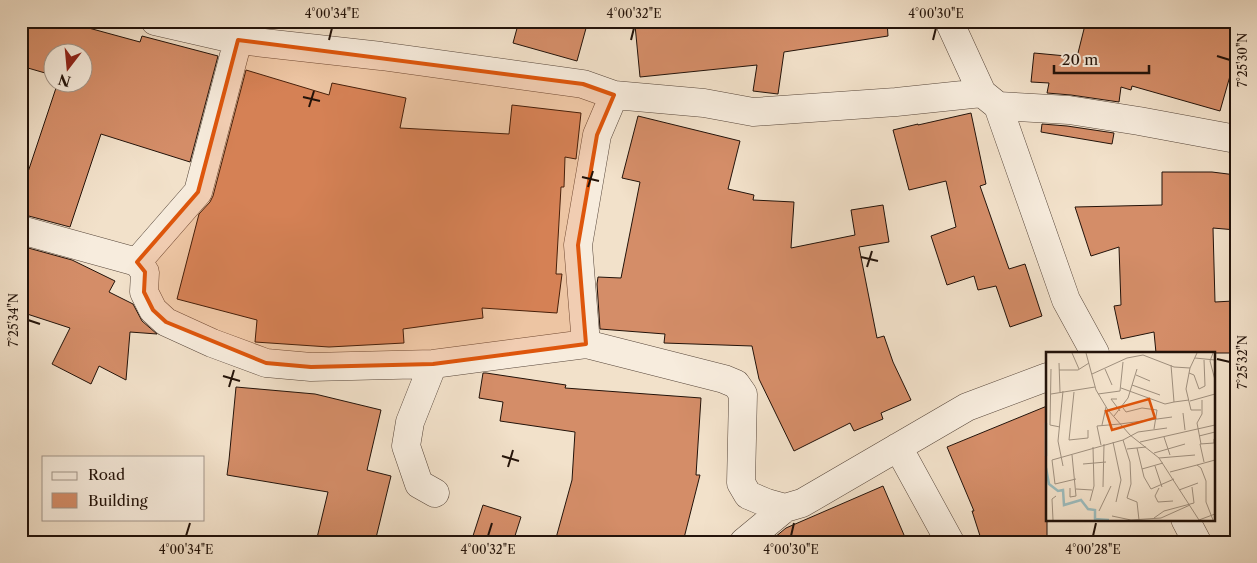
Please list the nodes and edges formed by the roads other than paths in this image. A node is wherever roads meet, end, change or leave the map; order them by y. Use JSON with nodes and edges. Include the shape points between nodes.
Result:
{"nodes":[{"id":1,"x":154,"y":21,"type":"edge"},
{"id":2,"x":949,"y":21,"type":"edge"},
{"id":3,"x":238,"y":40,"type":"junction"},
{"id":4,"x":614,"y":95,"type":"junction"},
{"id":5,"x":990,"y":99,"type":"junction"},
{"id":6,"x":1236,"y":139,"type":"edge"},
{"id":7,"x":21,"y":230,"type":"edge"},
{"id":8,"x":137,"y":262,"type":"junction"},
{"id":9,"x":586,"y":344,"type":"junction"},
{"id":10,"x":1094,"y":352,"type":"edge"},
{"id":11,"x":433,"y":364,"type":"junction"},
{"id":12,"x":1046,"y":377,"type":"edge"},
{"id":13,"x":898,"y":447,"type":"junction"},
{"id":14,"x":435,"y":493,"type":"dead end"},
{"id":15,"x":785,"y":508,"type":"junction"},
{"id":16,"x":1186,"y":520,"type":"edge"},
{"id":17,"x":744,"y":542,"type":"edge"},
{"id":18,"x":950,"y":542,"type":"edge"},
{"id":19,"x":1197,"y":542,"type":"edge"}],
"edges":[{"from":1,"to":3,"type":"street"},
{"from":2,"to":5,"type":"street"},
{"from":3,"to":4,"type":"street","via":[[583,84]]},
{"from":3,"to":8,"type":"street","via":[[198,192]]},
{"from":4,"to":5,"type":"street","via":[[704,103],[753,112]]},
{"from":4,"to":9,"type":"street","via":[[597,135],[578,245]]},
{"from":5,"to":6,"type":"street"},
{"from":5,"to":10,"type":"street","via":[[1066,300]]},
{"from":7,"to":8,"type":"street"},
{"from":8,"to":11,"type":"street","via":[[145,272],[144,292],[153,310],[166,322],[266,363],[311,367]]},
{"from":9,"to":11,"type":"street"},
{"from":9,"to":15,"type":"street","via":[[736,384],[742,394],[741,483],[748,495]]},
{"from":11,"to":14,"type":"street","via":[[410,422],[406,446],[419,484]]},
{"from":12,"to":13,"type":"street","via":[[967,407]]},
{"from":13,"to":15,"type":"street","via":[[802,503]]},
{"from":13,"to":18,"type":"street"},
{"from":15,"to":17,"type":"street"},
{"from":16,"to":19,"type":"street"}]}
